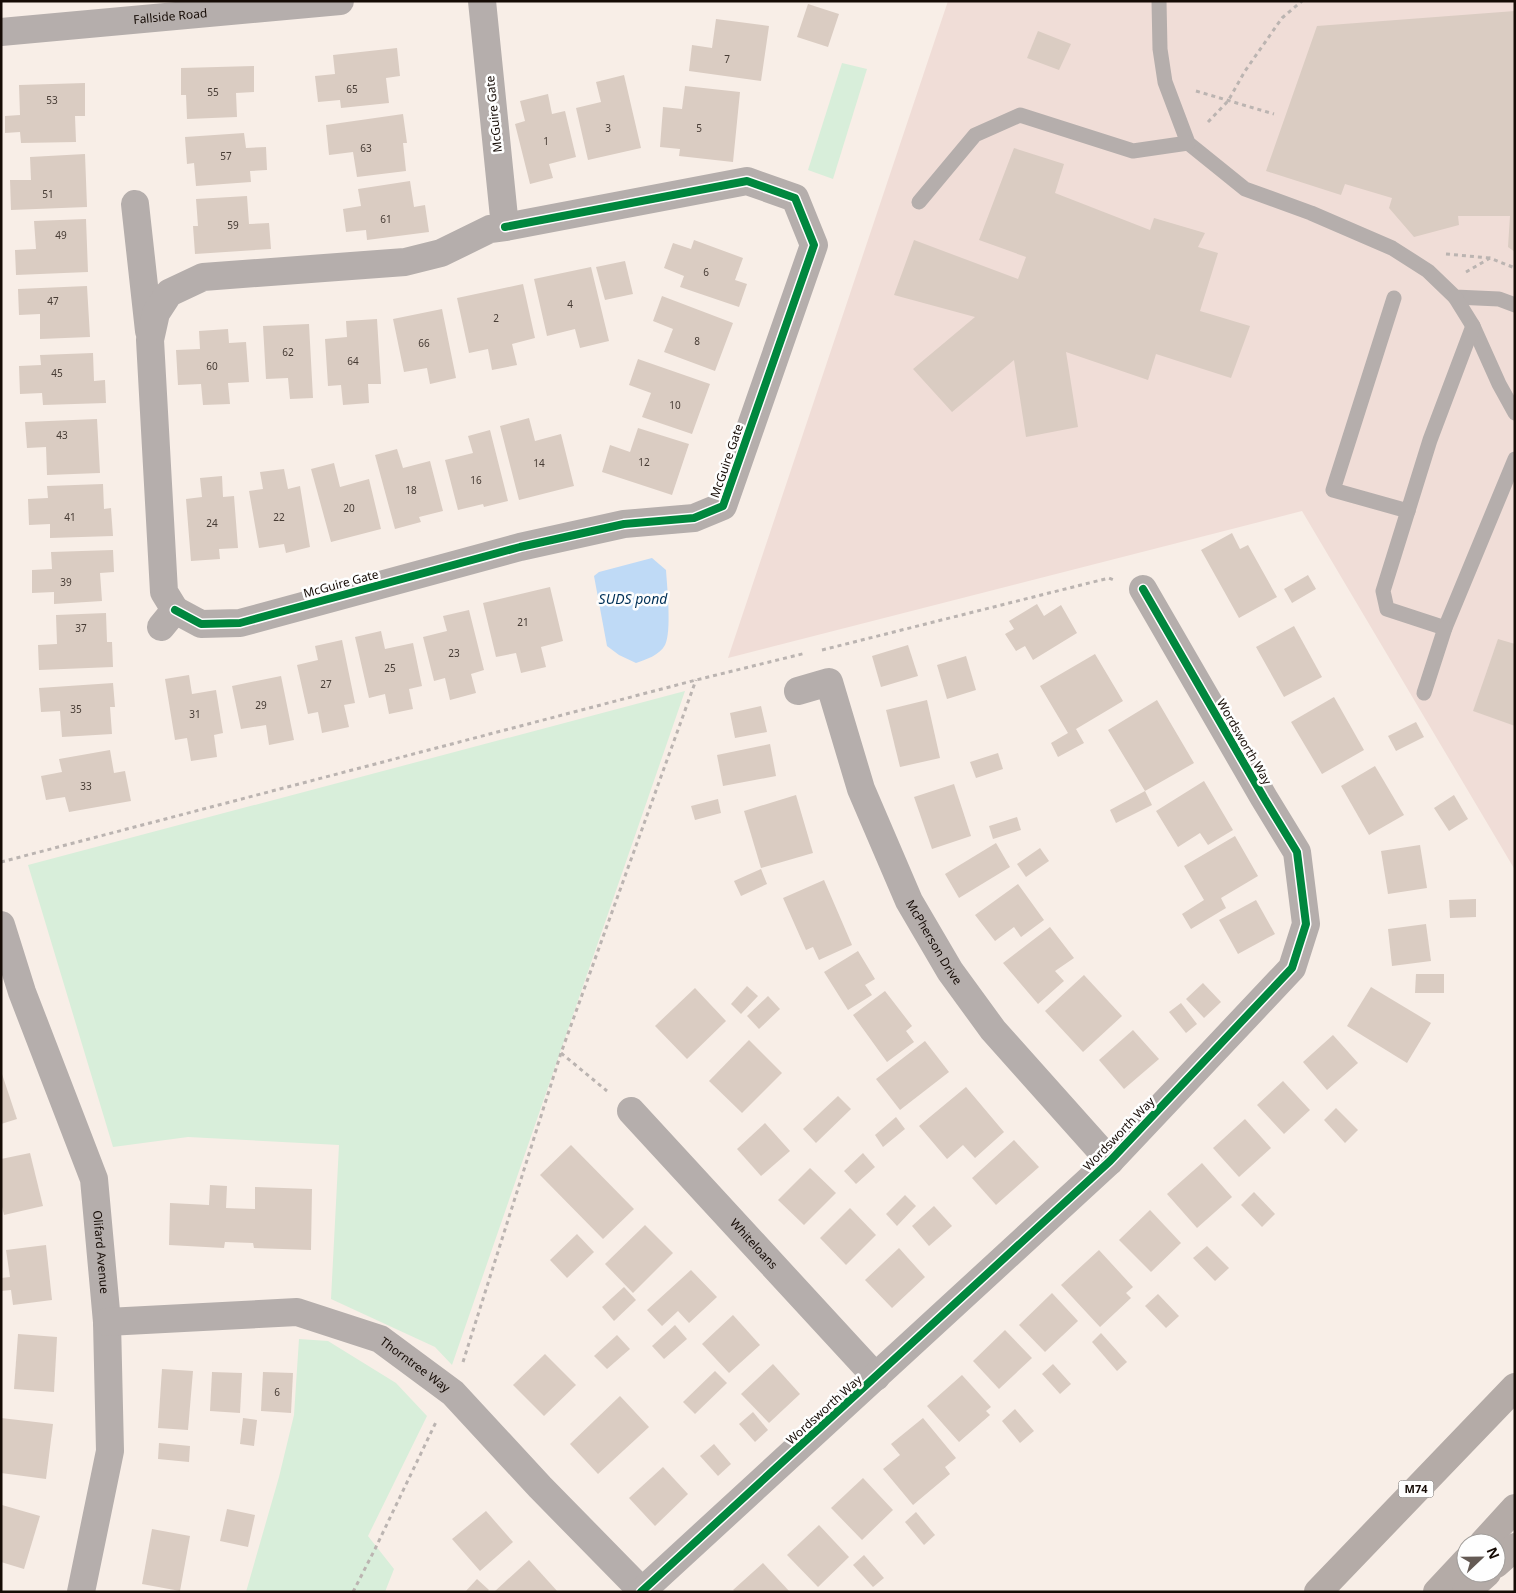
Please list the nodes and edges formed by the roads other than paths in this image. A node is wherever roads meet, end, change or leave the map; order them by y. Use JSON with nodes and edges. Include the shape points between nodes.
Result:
{"nodes":[{"id":1,"x":340,"y":1,"type":"edge"},
{"id":2,"x":482,"y":1,"type":"edge"},
{"id":3,"x":1159,"y":1,"type":"edge"},
{"id":4,"x":1,"y":32,"type":"edge"},
{"id":5,"x":1188,"y":142,"type":"junction"},
{"id":6,"x":919,"y":202,"type":"dead end"},
{"id":7,"x":135,"y":204,"type":"dead end"},
{"id":8,"x":505,"y":227,"type":"junction"},
{"id":9,"x":1394,"y":298,"type":"dead end"},
{"id":10,"x":1455,"y":298,"type":"junction"},
{"id":11,"x":1515,"y":305,"type":"edge"},
{"id":12,"x":1473,"y":326,"type":"junction"},
{"id":13,"x":150,"y":340,"type":"junction"},
{"id":14,"x":1515,"y":413,"type":"edge"},
{"id":15,"x":1515,"y":459,"type":"edge"},
{"id":16,"x":1408,"y":511,"type":"junction"},
{"id":17,"x":1143,"y":589,"type":"road end"},
{"id":18,"x":1445,"y":628,"type":"junction"},
{"id":19,"x":798,"y":691,"type":"dead end"},
{"id":20,"x":1424,"y":693,"type":"dead end"},
{"id":21,"x":1,"y":925,"type":"edge"},
{"id":22,"x":12,"y":995,"type":"edge"},
{"id":23,"x":631,"y":1111,"type":"road end"},
{"id":24,"x":1110,"y":1161,"type":"junction"},
{"id":25,"x":107,"y":1322,"type":"junction"},
{"id":26,"x":876,"y":1377,"type":"junction"},
{"id":27,"x":1515,"y":1387,"type":"edge"},
{"id":28,"x":1515,"y":1508,"type":"edge"},
{"id":29,"x":1491,"y":1533,"type":"edge"},
{"id":30,"x":1456,"y":1572,"type":"edge"},
{"id":31,"x":1476,"y":1583,"type":"edge"},
{"id":32,"x":641,"y":1591,"type":"edge"},
{"id":33,"x":81,"y":1592,"type":"edge"},
{"id":34,"x":1318,"y":1592,"type":"edge"},
{"id":35,"x":1437,"y":1592,"type":"edge"},
{"id":36,"x":1466,"y":1592,"type":"edge"}],
"edges":[{"from":1,"to":4,"type":"street","name":"Fallside Road"},
{"from":2,"to":8,"type":"street","name":"McGuire Gate"},
{"from":3,"to":5,"type":"lane","via":[[1160,49],[1165,82]]},
{"from":5,"to":6,"type":"lane","via":[[1133,151],[1020,116],[975,135]]},
{"from":5,"to":10,"type":"lane","via":[[1245,189],[1392,248],[1428,271]]},
{"from":7,"to":13,"type":"street"},
{"from":8,"to":13,"type":"street","name":"McGuire Gate","via":[[490,229],[441,253],[405,262],[204,277],[169,293],[156,313]]},
{"from":8,"to":13,"type":"street","name":"McGuire Gate","via":[[747,181],[795,198],[814,244],[723,506],[694,518],[624,524],[520,547],[240,623],[202,624],[168,618]]},
{"from":9,"to":16,"type":"lane","via":[[1333,490]]},
{"from":10,"to":11,"type":"lane","via":[[1499,299]]},
{"from":10,"to":12,"type":"lane"},
{"from":12,"to":14,"type":"lane"},
{"from":12,"to":16,"type":"lane","via":[[1430,440]]},
{"from":15,"to":18,"type":"lane"},
{"from":16,"to":18,"type":"lane","via":[[1383,591],[1387,609]]},
{"from":17,"to":24,"type":"street","name":"Wordsworth Way","via":[[1298,852],[1306,924],[1292,968]]},
{"from":18,"to":20,"type":"lane"},
{"from":19,"to":24,"type":"street","name":"McPherson Drive","via":[[829,682],[861,789],[909,901],[945,963],[993,1030]]},
{"from":21,"to":22,"type":"street","name":"Olifard Avenue"},
{"from":22,"to":25,"type":"street","name":"Olifard Avenue","via":[[94,1179]]},
{"from":23,"to":26,"type":"street","name":"Whiteloans"},
{"from":24,"to":26,"type":"street","name":"Wordsworth Way"},
{"from":25,"to":32,"type":"street","name":"Thorntree Way","via":[[297,1312],[380,1339],[453,1393]]},
{"from":25,"to":33,"type":"street","name":"Olifard Avenue","via":[[110,1451]]},
{"from":26,"to":32,"type":"street","name":"Wordsworth Way"},
{"from":27,"to":34,"type":"highway","number":"M74"},
{"from":28,"to":29,"type":"highway"},
{"from":30,"to":35,"type":"highway"},
{"from":31,"to":36,"type":"highway"}]}
